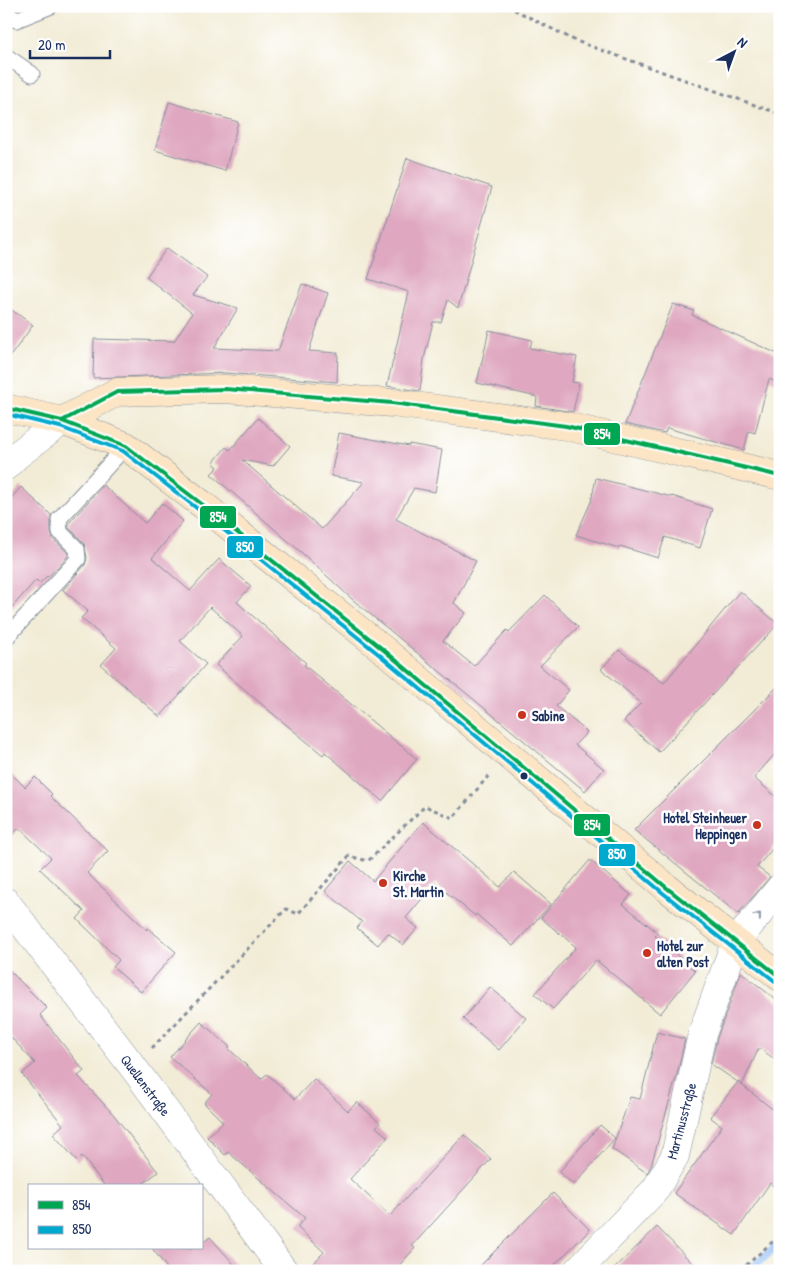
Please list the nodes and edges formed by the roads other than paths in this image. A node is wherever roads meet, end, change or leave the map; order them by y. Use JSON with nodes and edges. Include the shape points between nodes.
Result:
{"nodes":[{"id":1,"x":51,"y":6,"type":"edge"},
{"id":2,"x":6,"y":13,"type":"edge"},
{"id":3,"x":6,"y":56,"type":"edge"},
{"id":4,"x":32,"y":74,"type":"dead end"},
{"id":5,"x":6,"y":408,"type":"edge"},
{"id":6,"x":62,"y":421,"type":"junction"},
{"id":7,"x":126,"y":446,"type":"junction"},
{"id":8,"x":6,"y":466,"type":"edge"},
{"id":9,"x":780,"y":476,"type":"edge"},
{"id":10,"x":6,"y":638,"type":"edge"},
{"id":11,"x":780,"y":888,"type":"edge"},
{"id":12,"x":6,"y":902,"type":"edge"},
{"id":13,"x":735,"y":943,"type":"junction"},
{"id":14,"x":780,"y":977,"type":"edge"},
{"id":15,"x":276,"y":1268,"type":"edge"},
{"id":16,"x":577,"y":1271,"type":"edge"}],
"edges":[{"from":1,"to":2,"type":"lane","via":[[16,20]]},
{"from":3,"to":4,"type":"lane"},
{"from":5,"to":6,"type":"main road"},
{"from":6,"to":7,"type":"main road"},
{"from":6,"to":8,"type":"street"},
{"from":6,"to":9,"type":"main road","via":[[117,392],[235,390],[392,403],[566,426]]},
{"from":7,"to":10,"type":"lane","via":[[59,519],[60,532],[77,549],[78,559]]},
{"from":7,"to":13,"type":"main road","via":[[385,652]]},
{"from":13,"to":11,"type":"street","name":"Martinusstraße","one_way":true},
{"from":12,"to":15,"type":"street","name":"Quellenstraße","via":[[133,1067]]},
{"from":13,"to":14,"type":"main road"},
{"from":13,"to":16,"type":"street","name":"Martinusstraße","via":[[702,1034],[675,1156],[655,1190]]}]}
